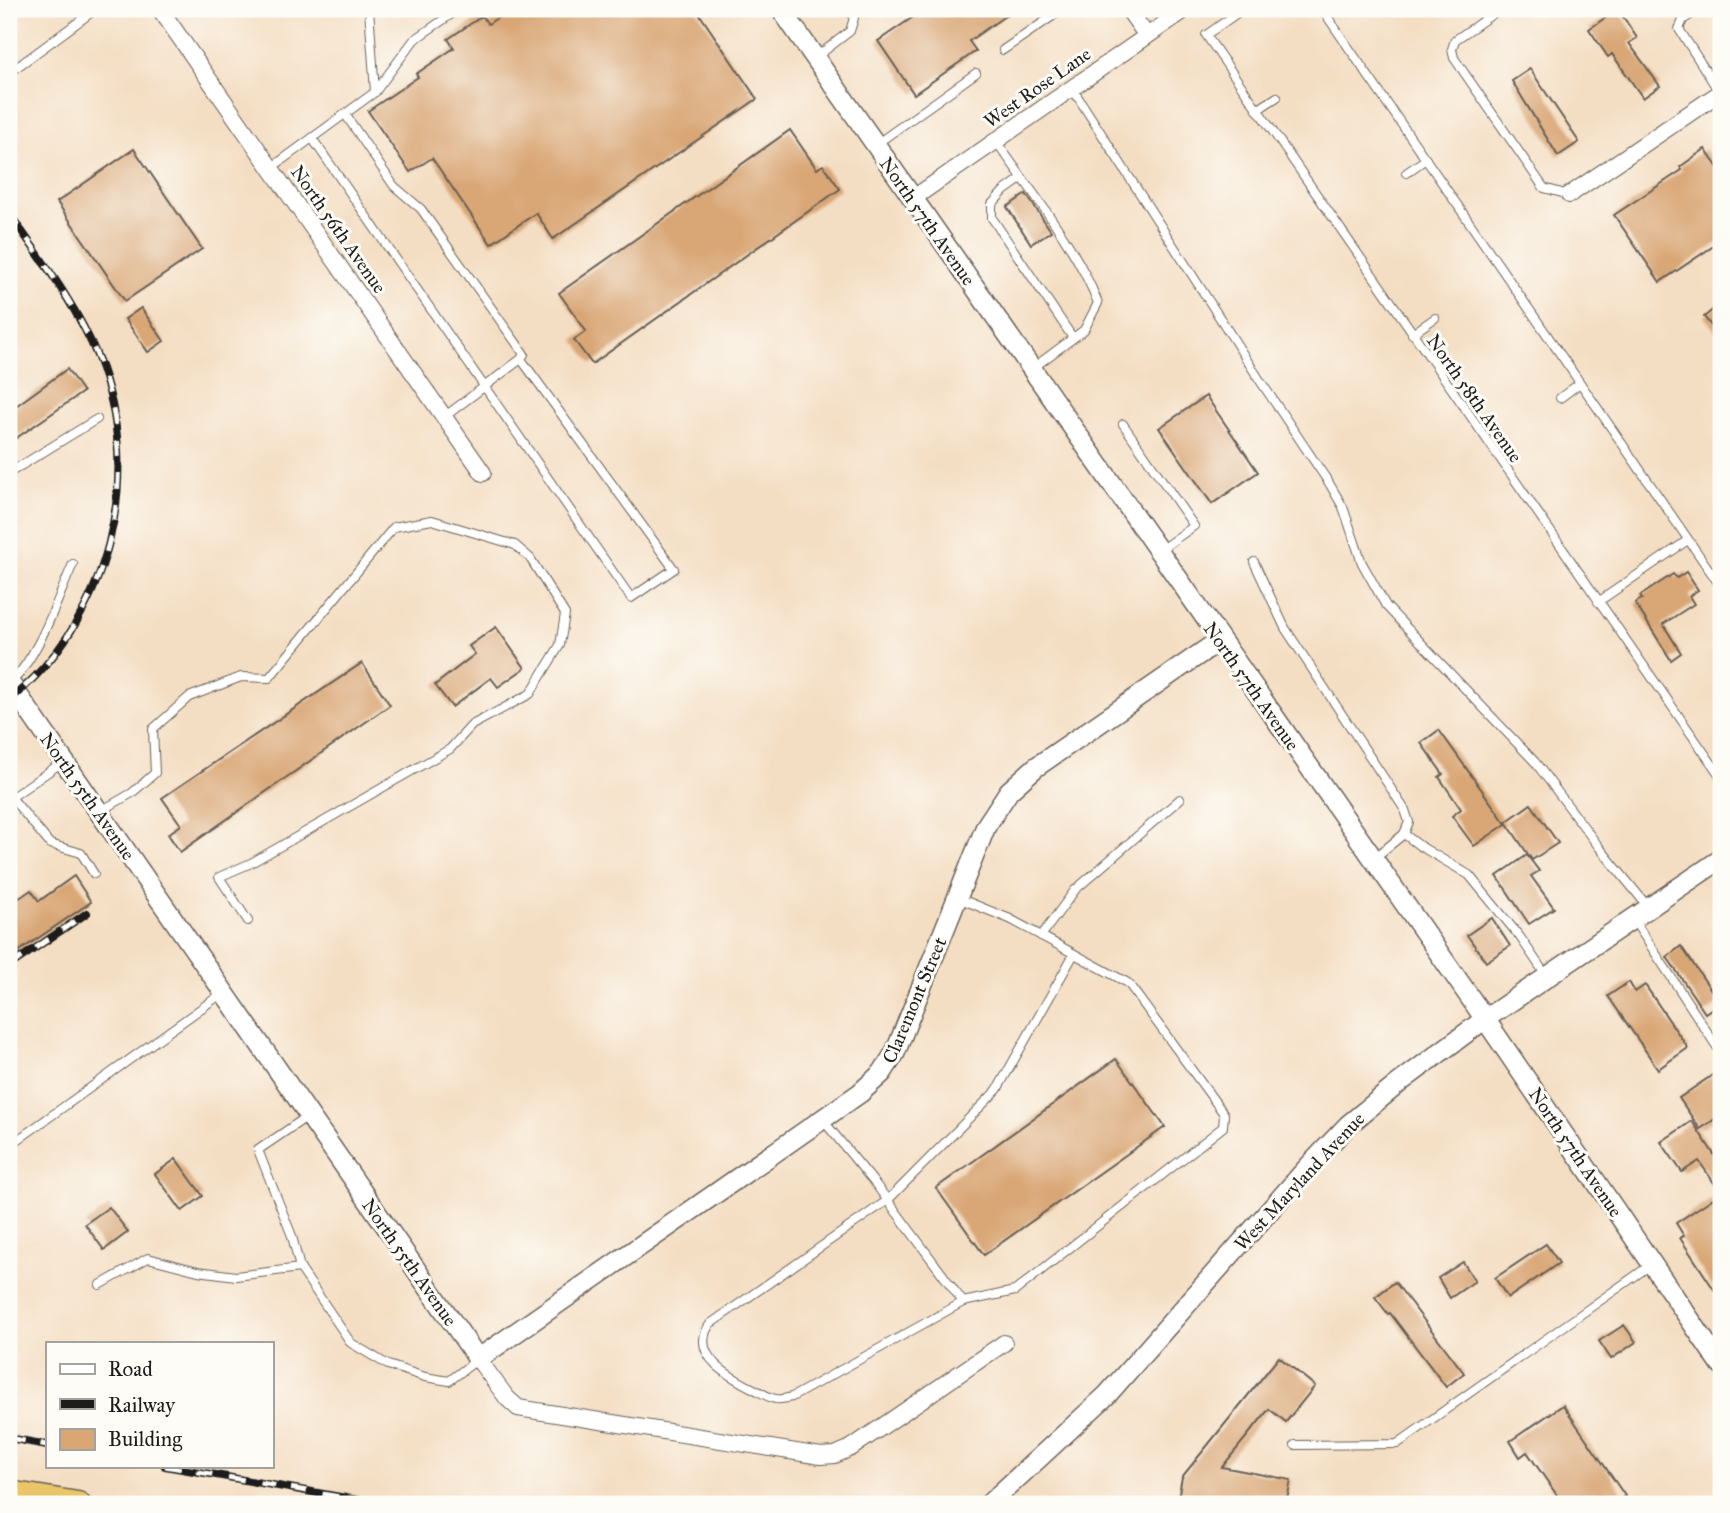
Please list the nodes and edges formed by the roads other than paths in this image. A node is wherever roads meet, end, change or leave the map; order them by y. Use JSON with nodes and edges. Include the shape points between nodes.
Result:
{"nodes":[{"id":1,"x":96,"y":9,"type":"edge"},
{"id":2,"x":160,"y":9,"type":"edge"},
{"id":3,"x":369,"y":9,"type":"edge"},
{"id":4,"x":459,"y":9,"type":"edge"},
{"id":5,"x":781,"y":9,"type":"edge"},
{"id":6,"x":848,"y":9,"type":"edge"},
{"id":7,"x":1063,"y":9,"type":"edge"},
{"id":8,"x":1128,"y":9,"type":"edge"},
{"id":9,"x":1186,"y":9,"type":"edge"},
{"id":10,"x":1243,"y":9,"type":"edge"},
{"id":11,"x":1322,"y":9,"type":"edge"},
{"id":12,"x":1500,"y":9,"type":"edge"},
{"id":13,"x":1699,"y":9,"type":"edge"},
{"id":14,"x":1147,"y":36,"type":"junction"},
{"id":15,"x":1003,"y":50,"type":"dead end"},
{"id":16,"x":815,"y":58,"type":"junction"},
{"id":17,"x":9,"y":73,"type":"edge"},
{"id":18,"x":976,"y":73,"type":"dead end"},
{"id":19,"x":1072,"y":88,"type":"junction"},
{"id":20,"x":375,"y":92,"type":"junction"},
{"id":21,"x":1721,"y":93,"type":"edge"},
{"id":22,"x":1277,"y":97,"type":"dead end"},
{"id":23,"x":1257,"y":110,"type":"junction"},
{"id":24,"x":345,"y":114,"type":"junction"},
{"id":25,"x":312,"y":138,"type":"junction"},
{"id":26,"x":996,"y":141,"type":"junction"},
{"id":27,"x":875,"y":145,"type":"junction"},
{"id":28,"x":1426,"y":159,"type":"junction"},
{"id":29,"x":271,"y":168,"type":"junction"},
{"id":30,"x":1406,"y":173,"type":"dead end"},
{"id":31,"x":1022,"y":178,"type":"junction"},
{"id":32,"x":1569,"y":195,"type":"joint"},
{"id":33,"x":912,"y":199,"type":"junction"},
{"id":34,"x":1435,"y":318,"type":"dead end"},
{"id":35,"x":1412,"y":334,"type":"junction"},
{"id":36,"x":1073,"y":338,"type":"junction"},
{"id":37,"x":521,"y":359,"type":"junction"},
{"id":38,"x":1031,"y":370,"type":"junction"},
{"id":39,"x":1580,"y":383,"type":"junction"},
{"id":40,"x":485,"y":387,"type":"junction"},
{"id":41,"x":1560,"y":398,"type":"dead end"},
{"id":42,"x":444,"y":417,"type":"junction"},
{"id":43,"x":97,"y":419,"type":"dead end"},
{"id":44,"x":1123,"y":424,"type":"dead end"},
{"id":45,"x":9,"y":473,"type":"edge"},
{"id":46,"x":483,"y":473,"type":"dead end"},
{"id":47,"x":1688,"y":540,"type":"junction"},
{"id":48,"x":1158,"y":552,"type":"junction"},
{"id":49,"x":1254,"y":562,"type":"dead end"},
{"id":50,"x":73,"y":564,"type":"dead end"},
{"id":51,"x":1721,"y":587,"type":"edge"},
{"id":52,"x":1598,"y":602,"type":"junction"},
{"id":53,"x":1220,"y":640,"type":"junction"},
{"id":54,"x":10,"y":683,"type":"edge"},
{"id":55,"x":64,"y":761,"type":"junction"},
{"id":56,"x":1721,"y":777,"type":"edge"},
{"id":57,"x":10,"y":798,"type":"edge"},
{"id":58,"x":1180,"y":799,"type":"dead end"},
{"id":59,"x":99,"y":812,"type":"junction"},
{"id":60,"x":1404,"y":834,"type":"junction"},
{"id":61,"x":1373,"y":859,"type":"junction"},
{"id":62,"x":1721,"y":861,"type":"edge"},
{"id":63,"x":94,"y":874,"type":"dead end"},
{"id":64,"x":957,"y":898,"type":"junction"},
{"id":65,"x":1641,"y":913,"type":"junction"},
{"id":66,"x":248,"y":921,"type":"dead end"},
{"id":67,"x":1041,"y":936,"type":"junction"},
{"id":68,"x":1074,"y":954,"type":"junction"},
{"id":69,"x":1547,"y":977,"type":"junction"},
{"id":70,"x":224,"y":992,"type":"junction"},
{"id":71,"x":1485,"y":1019,"type":"junction"},
{"id":72,"x":1721,"y":1053,"type":"edge"},
{"id":73,"x":308,"y":1116,"type":"junction"},
{"id":74,"x":822,"y":1119,"type":"junction"},
{"id":75,"x":9,"y":1146,"type":"edge"},
{"id":76,"x":888,"y":1200,"type":"junction"},
{"id":77,"x":1652,"y":1264,"type":"junction"},
{"id":78,"x":300,"y":1268,"type":"junction"},
{"id":79,"x":100,"y":1285,"type":"dead end"},
{"id":80,"x":963,"y":1302,"type":"junction"},
{"id":81,"x":1004,"y":1343,"type":"dead end"},
{"id":82,"x":478,"y":1359,"type":"junction"},
{"id":83,"x":1721,"y":1365,"type":"edge"},
{"id":84,"x":1295,"y":1444,"type":"dead end"},
{"id":85,"x":13,"y":1497,"type":"edge"},
{"id":86,"x":78,"y":1504,"type":"edge"},
{"id":87,"x":989,"y":1504,"type":"edge"}],
"edges":[{"from":1,"to":17,"type":"lane"},
{"from":2,"to":29,"type":"street","name":"North 56th Avenue"},
{"from":3,"to":20,"type":"lane"},
{"from":4,"to":20,"type":"lane","via":[[414,40]]},
{"from":5,"to":16,"type":"street","name":"North 57th Avenue"},
{"from":6,"to":16,"type":"lane","via":[[854,18],[850,31]]},
{"from":7,"to":15,"type":"lane"},
{"from":8,"to":14,"type":"street"},
{"from":9,"to":14,"type":"street","name":"West Rose Lane"},
{"from":10,"to":23,"type":"lane","name":"North 58th Avenue","via":[[1206,35]]},
{"from":11,"to":28,"type":"lane"},
{"from":12,"to":32,"type":"lane","via":[[1455,40],[1454,58],[1544,188]]},
{"from":13,"to":21,"type":"lane","via":[[1683,20],[1679,29]]},
{"from":14,"to":19,"type":"street","name":"West Rose Lane"},
{"from":16,"to":27,"type":"street","name":"North 57th Avenue"},
{"from":18,"to":27,"type":"lane"},
{"from":19,"to":26,"type":"street","name":"West Rose Lane"},
{"from":19,"to":65,"type":"lane","via":[[1329,483],[1343,507],[1362,563],[1386,606],[1535,762]]},
{"from":20,"to":24,"type":"lane"},
{"from":21,"to":32,"type":"street"},
{"from":22,"to":23,"type":"lane"},
{"from":23,"to":35,"type":"lane","name":"North 58th Avenue"},
{"from":24,"to":25,"type":"lane"},
{"from":24,"to":37,"type":"lane","via":[[394,186],[421,209],[523,349]]},
{"from":25,"to":29,"type":"lane"},
{"from":25,"to":40,"type":"lane"},
{"from":26,"to":31,"type":"lane"},
{"from":26,"to":33,"type":"street","name":"West Rose Lane"},
{"from":27,"to":33,"type":"street","name":"North 57th Avenue"},
{"from":28,"to":30,"type":"lane"},
{"from":28,"to":39,"type":"lane"},
{"from":29,"to":42,"type":"street","name":"North 56th Avenue"},
{"from":31,"to":36,"type":"lane","via":[[1069,246],[1098,303],[1084,330]]},
{"from":31,"to":36,"type":"lane","via":[[992,204],[992,218]]},
{"from":33,"to":38,"type":"street","name":"North 57th Avenue"},
{"from":34,"to":35,"type":"lane"},
{"from":35,"to":52,"type":"lane","name":"North 58th Avenue"},
{"from":36,"to":38,"type":"lane"},
{"from":37,"to":40,"type":"lane"},
{"from":37,"to":40,"type":"lane","via":[[674,569],[631,598]]},
{"from":38,"to":48,"type":"street","name":"North 57th Avenue"},
{"from":39,"to":41,"type":"lane"},
{"from":39,"to":47,"type":"lane"},
{"from":40,"to":42,"type":"lane"},
{"from":42,"to":46,"type":"street","name":"North 56th Avenue"},
{"from":43,"to":45,"type":"lane"},
{"from":44,"to":48,"type":"lane","via":[[1194,526]]},
{"from":47,"to":51,"type":"lane"},
{"from":47,"to":52,"type":"lane"},
{"from":48,"to":53,"type":"street","name":"North 57th Avenue"},
{"from":49,"to":60,"type":"lane","via":[[1285,628],[1405,810],[1409,822]]},
{"from":50,"to":54,"type":"lane","via":[[40,640]]},
{"from":52,"to":56,"type":"lane","name":"North 58th Avenue"},
{"from":53,"to":61,"type":"street","name":"North 57th Avenue"},
{"from":53,"to":64,"type":"street","name":"Claremont Street","via":[[1036,767],[1010,791],[986,826]]},
{"from":54,"to":55,"type":"street","name":"North 55th Avenue"},
{"from":55,"to":57,"type":"lane"},
{"from":55,"to":59,"type":"street","name":"North 55th Avenue"},
{"from":57,"to":63,"type":"lane","via":[[50,844],[81,853]]},
{"from":58,"to":67,"type":"lane","via":[[1075,890]]},
{"from":59,"to":66,"type":"lane","via":[[155,773],[153,729],[188,697],[241,677],[270,678],[394,527],[432,520],[515,545],[530,558],[565,614],[560,645],[530,694],[472,725],[450,749],[219,877]]},
{"from":59,"to":70,"type":"street","name":"North 55th Avenue"},
{"from":60,"to":61,"type":"lane"},
{"from":60,"to":69,"type":"lane","via":[[1469,875]]},
{"from":61,"to":71,"type":"street","name":"North 57th Avenue"},
{"from":62,"to":65,"type":"street","name":"West Maryland Avenue"},
{"from":64,"to":67,"type":"lane"},
{"from":64,"to":74,"type":"street","name":"Claremont Street","via":[[895,1053],[860,1093]]},
{"from":65,"to":69,"type":"street","name":"West Maryland Avenue"},
{"from":65,"to":72,"type":"lane"},
{"from":67,"to":68,"type":"lane"},
{"from":68,"to":76,"type":"lane","via":[[997,1090]]},
{"from":68,"to":80,"type":"lane","via":[[1128,983],[1224,1114],[1223,1127],[1015,1291]]},
{"from":69,"to":71,"type":"street","name":"West Maryland Avenue"},
{"from":70,"to":73,"type":"street","name":"North 55th Avenue"},
{"from":70,"to":75,"type":"lane"},
{"from":71,"to":77,"type":"street","name":"North 57th Avenue"},
{"from":71,"to":87,"type":"street","name":"West Maryland Avenue","via":[[1348,1125],[1098,1403]]},
{"from":73,"to":78,"type":"lane","via":[[258,1150]]},
{"from":73,"to":82,"type":"street","name":"North 55th Avenue"},
{"from":74,"to":76,"type":"lane"},
{"from":74,"to":82,"type":"street","name":"Claremont Street"},
{"from":76,"to":80,"type":"lane"},
{"from":76,"to":80,"type":"lane","via":[[710,1324],[704,1333],[712,1361],[727,1376],[776,1400],[792,1397]]},
{"from":77,"to":83,"type":"street","name":"North 57th Avenue"},
{"from":77,"to":84,"type":"lane","via":[[1397,1444]]},
{"from":78,"to":79,"type":"lane","via":[[236,1276],[148,1258]]},
{"from":78,"to":82,"type":"lane","via":[[351,1343],[388,1365],[449,1381]]},
{"from":81,"to":82,"type":"street","name":"North 55th Avenue","via":[[851,1448],[821,1457],[518,1408]]},
{"from":85,"to":86,"type":"highway"}]}
